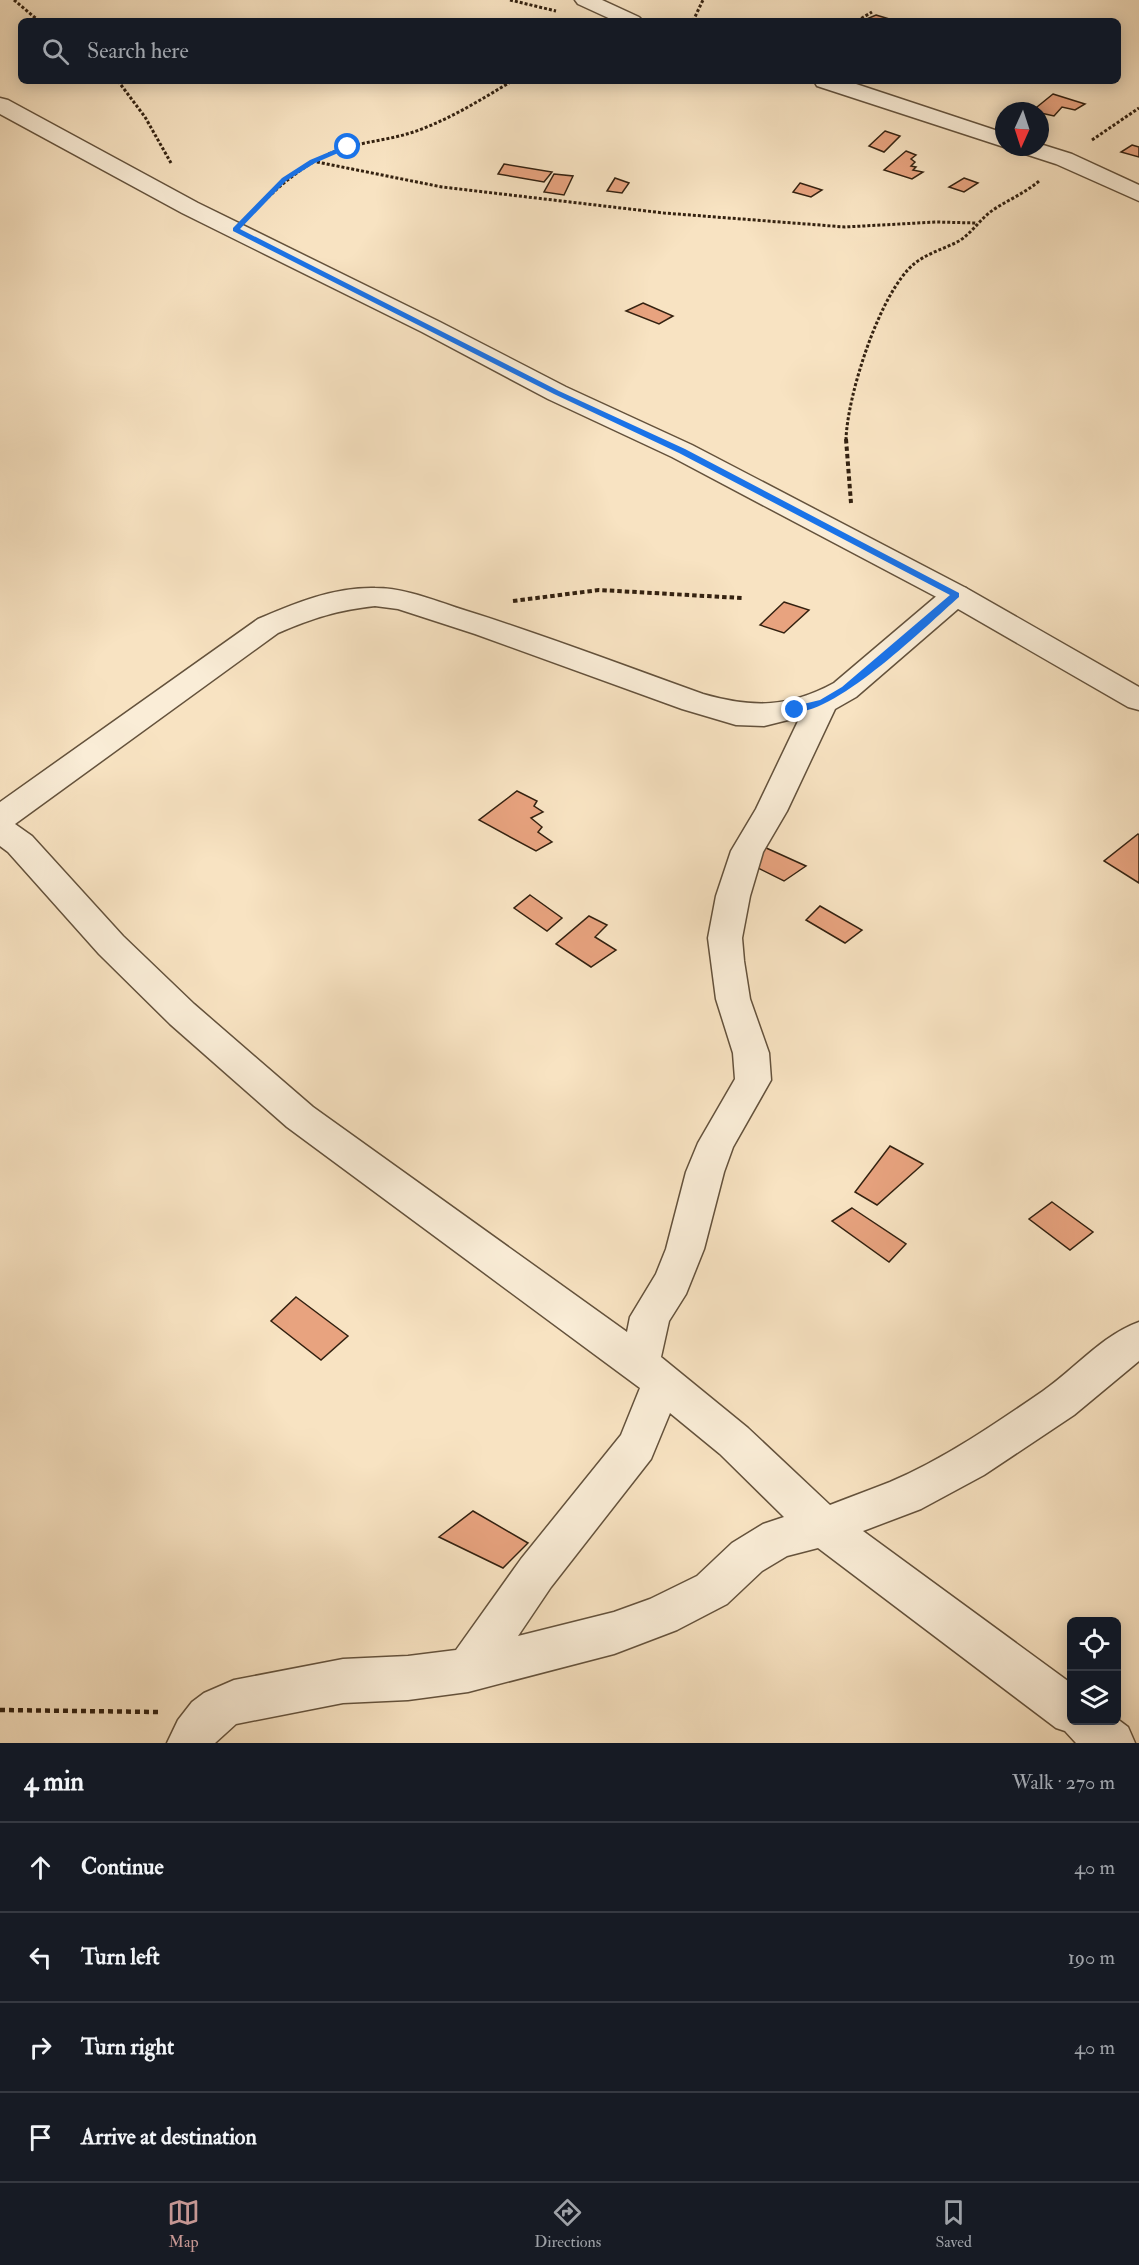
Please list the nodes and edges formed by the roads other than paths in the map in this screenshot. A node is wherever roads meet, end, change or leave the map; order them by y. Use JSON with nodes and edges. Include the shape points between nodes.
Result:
{"nodes":[{"id":1,"x":585,"y":0,"type":"edge"},
{"id":2,"x":625,"y":18,"type":"edge"},
{"id":3,"x":834,"y":84,"type":"edge"},
{"id":4,"x":0,"y":105,"type":"edge"},
{"id":5,"x":995,"y":137,"type":"edge"},
{"id":6,"x":1049,"y":154,"type":"edge"},
{"id":7,"x":1139,"y":194,"type":"edge"},
{"id":8,"x":956,"y":595,"type":"junction"},
{"id":9,"x":1139,"y":700,"type":"edge"},
{"id":10,"x":823,"y":702,"type":"junction"},
{"id":11,"x":0,"y":818,"type":"edge"},
{"id":12,"x":0,"y":830,"type":"edge"},
{"id":13,"x":1139,"y":1339,"type":"edge"},
{"id":14,"x":651,"y":1373,"type":"junction"},
{"id":15,"x":824,"y":1527,"type":"junction"},
{"id":16,"x":468,"y":1670,"type":"junction"},
{"id":17,"x":1067,"y":1709,"type":"edge"},
{"id":18,"x":1089,"y":1725,"type":"edge"},
{"id":19,"x":200,"y":1728,"type":"edge"},
{"id":20,"x":1112,"y":1743,"type":"edge"}],
"edges":[{"from":1,"to":2,"type":"street"},
{"from":3,"to":5,"type":"street"},
{"from":4,"to":8,"type":"street","via":[[190,208],[556,393],[682,451]]},
{"from":6,"to":7,"type":"street"},
{"from":8,"to":9,"type":"street"},
{"from":8,"to":10,"type":"street","via":[[845,690]]},
{"from":10,"to":11,"type":"street","via":[[764,715],[736,714],[401,600],[342,600],[307,609],[268,626]]},
{"from":10,"to":14,"type":"street","via":[[771,811],[747,851],[733,896],[725,938],[727,961],[733,999],[753,1064],[753,1080],[712,1152],[685,1249],[672,1282],[650,1317]]},
{"from":12,"to":14,"type":"street","via":[[20,844],[111,945],[182,1014],[300,1117]]},
{"from":13,"to":15,"type":"street","via":[[1060,1402],[969,1462],[906,1494]]},
{"from":14,"to":15,"type":"street","via":[[734,1441]]},
{"from":14,"to":16,"type":"street","via":[[637,1446],[536,1573]]},
{"from":15,"to":16,"type":"street","via":[[778,1538],[747,1557],[712,1590],[662,1615],[614,1634]]},
{"from":15,"to":17,"type":"street"},
{"from":16,"to":19,"type":"street","via":[[343,1682],[234,1702],[219,1707]]},
{"from":18,"to":20,"type":"street"}]}
